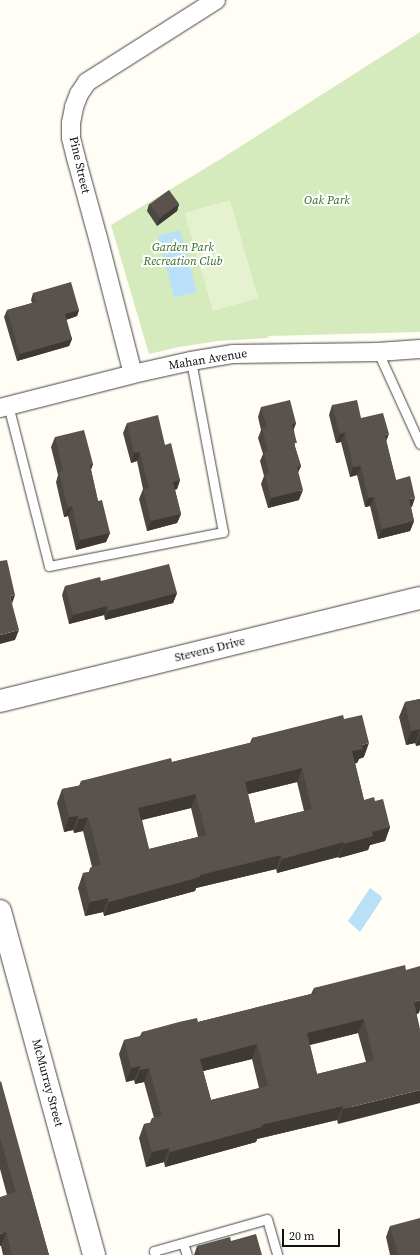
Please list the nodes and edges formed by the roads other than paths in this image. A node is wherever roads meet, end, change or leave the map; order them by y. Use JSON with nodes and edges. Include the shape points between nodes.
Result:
{"nodes":[{"id":1,"x":216,"y":0,"type":"edge"},
{"id":2,"x":420,"y":349,"type":"edge"},
{"id":3,"x":378,"y":352,"type":"junction"},
{"id":4,"x":192,"y":361,"type":"junction"},
{"id":5,"x":133,"y":374,"type":"junction"},
{"id":6,"x":4,"y":406,"type":"edge"},
{"id":7,"x":420,"y":444,"type":"edge"},
{"id":8,"x":420,"y":598,"type":"edge"},
{"id":9,"x":0,"y":700,"type":"edge"},
{"id":10,"x":0,"y":911,"type":"edge"},
{"id":11,"x":183,"y":1243,"type":"junction"},
{"id":12,"x":94,"y":1255,"type":"edge"},
{"id":13,"x":155,"y":1255,"type":"edge"},
{"id":14,"x":187,"y":1255,"type":"edge"},
{"id":15,"x":277,"y":1255,"type":"edge"}],
"edges":[{"from":1,"to":5,"type":"street","name":"Pine Street","via":[[87,82],[74,107],[71,123],[73,144]]},
{"from":2,"to":3,"type":"street","name":"Mahan Avenue"},
{"from":3,"to":4,"type":"street","name":"Mahan Avenue","via":[[233,354]]},
{"from":3,"to":7,"type":"lane"},
{"from":4,"to":5,"type":"street","name":"Mahan Avenue"},
{"from":4,"to":6,"type":"lane","via":[[224,532],[49,566]]},
{"from":5,"to":6,"type":"street","name":"Mahan Avenue"},
{"from":8,"to":9,"type":"street","name":"Stevens Drive"},
{"from":10,"to":12,"type":"street","name":"McMurray Street"},
{"from":11,"to":13,"type":"lane","via":[[154,1251]]},
{"from":11,"to":14,"type":"lane"},
{"from":11,"to":15,"type":"lane","via":[[266,1219]]}]}
